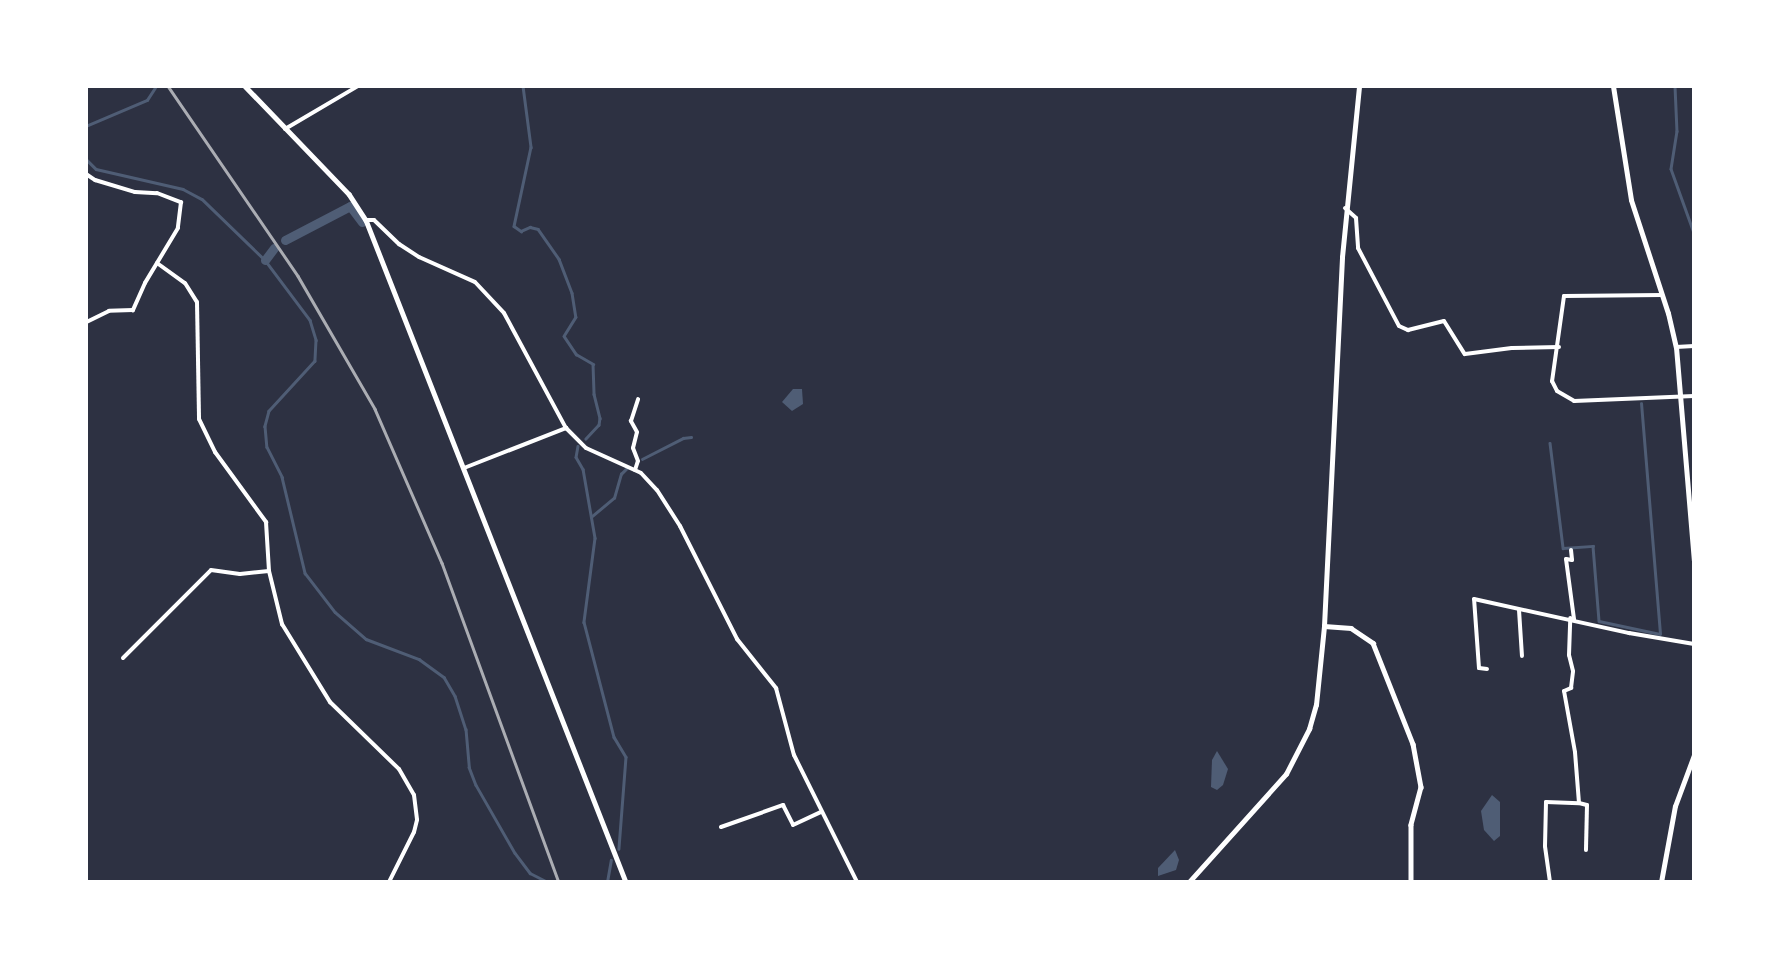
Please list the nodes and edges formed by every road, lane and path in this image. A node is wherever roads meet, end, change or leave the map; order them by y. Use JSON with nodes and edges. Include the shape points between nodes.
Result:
{"nodes":[{"id":1,"x":245,"y":86,"type":"edge"},
{"id":2,"x":358,"y":86,"type":"edge"},
{"id":3,"x":1360,"y":86,"type":"edge"},
{"id":4,"x":1613,"y":86,"type":"edge"},
{"id":5,"x":284,"y":129,"type":"junction"},
{"id":6,"x":86,"y":174,"type":"edge"},
{"id":7,"x":1345,"y":208,"type":"junction"},
{"id":8,"x":366,"y":220,"type":"junction"},
{"id":9,"x":157,"y":263,"type":"junction"},
{"id":10,"x":1662,"y":295,"type":"junction"},
{"id":11,"x":86,"y":322,"type":"edge"},
{"id":12,"x":1694,"y":346,"type":"edge"},
{"id":13,"x":1559,"y":347,"type":"junction"},
{"id":14,"x":1676,"y":347,"type":"junction"},
{"id":15,"x":1694,"y":396,"type":"edge"},
{"id":16,"x":1680,"y":397,"type":"junction"},
{"id":17,"x":638,"y":399,"type":"dead end"},
{"id":18,"x":566,"y":428,"type":"junction"},
{"id":19,"x":464,"y":468,"type":"junction"},
{"id":20,"x":636,"y":470,"type":"junction"},
{"id":21,"x":1571,"y":550,"type":"dead end"},
{"id":22,"x":1694,"y":560,"type":"edge"},
{"id":23,"x":269,"y":571,"type":"junction"},
{"id":24,"x":1519,"y":610,"type":"junction"},
{"id":25,"x":1572,"y":619,"type":"junction"},
{"id":26,"x":1324,"y":626,"type":"junction"},
{"id":27,"x":1694,"y":644,"type":"edge"},
{"id":28,"x":1522,"y":656,"type":"dead end"},
{"id":29,"x":122,"y":658,"type":"dead end"},
{"id":30,"x":1487,"y":669,"type":"dead end"},
{"id":31,"x":1694,"y":755,"type":"edge"},
{"id":32,"x":1578,"y":803,"type":"junction"},
{"id":33,"x":821,"y":812,"type":"junction"},
{"id":34,"x":721,"y":827,"type":"dead end"},
{"id":35,"x":1586,"y":850,"type":"dead end"},
{"id":36,"x":389,"y":882,"type":"edge"},
{"id":37,"x":626,"y":882,"type":"edge"},
{"id":38,"x":857,"y":882,"type":"edge"},
{"id":39,"x":1189,"y":882,"type":"edge"},
{"id":40,"x":1411,"y":882,"type":"edge"},
{"id":41,"x":1550,"y":882,"type":"edge"},
{"id":42,"x":1661,"y":882,"type":"edge"}],
"edges":[{"from":1,"to":5,"type":"street"},
{"from":2,"to":5,"type":"street"},
{"from":3,"to":7,"type":"street"},
{"from":4,"to":10,"type":"main road","via":[[1631,200]]},
{"from":5,"to":8,"type":"street","via":[[349,194]]},
{"from":6,"to":9,"type":"street","via":[[111,185],[135,192],[157,193],[181,202],[178,228]]},
{"from":7,"to":13,"type":"street","via":[[1356,218],[1358,248],[1399,326],[1408,330],[1444,321],[1465,354]]},
{"from":7,"to":26,"type":"street"},
{"from":8,"to":18,"type":"street","via":[[374,220],[398,244],[456,270],[484,290],[515,332]]},
{"from":8,"to":19,"type":"street"},
{"from":9,"to":11,"type":"street","via":[[133,310],[109,311]]},
{"from":9,"to":23,"type":"street","via":[[185,283],[197,302],[198,419],[215,452],[266,522]]},
{"from":10,"to":13,"type":"street","via":[[1564,296]]},
{"from":10,"to":14,"type":"main road"},
{"from":12,"to":14,"type":"street"},
{"from":13,"to":16,"type":"street","via":[[1552,381],[1566,399]]},
{"from":14,"to":16,"type":"main road"},
{"from":15,"to":16,"type":"street"},
{"from":16,"to":22,"type":"main road"},
{"from":17,"to":20,"type":"street","via":[[631,421],[637,432],[634,448],[638,461]]},
{"from":18,"to":19,"type":"street"},
{"from":18,"to":20,"type":"street","via":[[586,448]]},
{"from":19,"to":37,"type":"street"},
{"from":20,"to":33,"type":"street","via":[[648,479],[671,509],[737,639],[776,688],[794,756]]},
{"from":21,"to":25,"type":"street","via":[[1572,560],[1566,559]]},
{"from":23,"to":29,"type":"street","via":[[240,574],[211,570]]},
{"from":23,"to":36,"type":"street","via":[[280,618],[291,642],[330,702],[399,769],[414,795],[418,820]]},
{"from":24,"to":25,"type":"street"},
{"from":24,"to":28,"type":"street"},
{"from":24,"to":30,"type":"street","via":[[1474,599],[1479,668]]},
{"from":25,"to":27,"type":"street"},
{"from":25,"to":32,"type":"street","via":[[1569,655],[1573,670],[1571,688],[1564,691],[1575,752]]},
{"from":26,"to":39,"type":"street","via":[[1316,705],[1294,761],[1261,804]]},
{"from":26,"to":40,"type":"street","via":[[1351,628],[1373,643],[1413,744],[1421,787],[1411,825]]},
{"from":31,"to":42,"type":"main road","via":[[1675,806]]},
{"from":32,"to":35,"type":"street","via":[[1588,805]]},
{"from":32,"to":41,"type":"street","via":[[1546,802],[1545,846]]},
{"from":33,"to":34,"type":"street","via":[[792,826],[783,805]]},
{"from":33,"to":38,"type":"street"}]}
